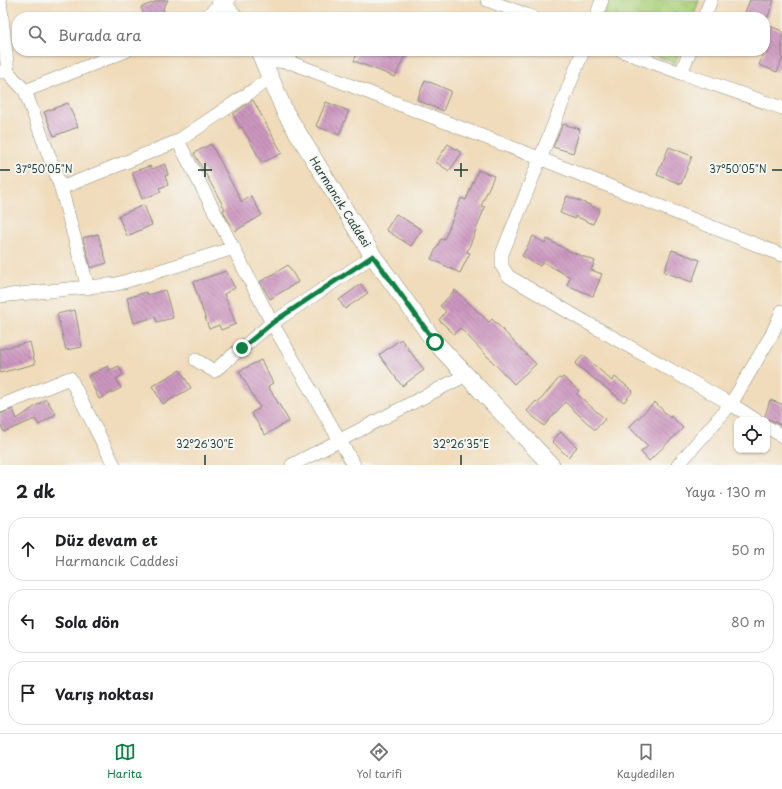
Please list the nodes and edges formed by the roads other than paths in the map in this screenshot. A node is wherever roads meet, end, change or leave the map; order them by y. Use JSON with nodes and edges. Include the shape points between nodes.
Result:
{"nodes":[{"id":1,"x":0,"y":0,"type":"edge"},
{"id":2,"x":487,"y":0,"type":"edge"},
{"id":3,"x":602,"y":0,"type":"edge"},
{"id":4,"x":711,"y":0,"type":"edge"},
{"id":5,"x":224,"y":1,"type":"edge"},
{"id":6,"x":212,"y":12,"type":"edge"},
{"id":7,"x":231,"y":12,"type":"edge"},
{"id":8,"x":519,"y":12,"type":"edge"},
{"id":9,"x":598,"y":12,"type":"edge"},
{"id":10,"x":706,"y":12,"type":"edge"},
{"id":11,"x":113,"y":56,"type":"edge"},
{"id":12,"x":261,"y":56,"type":"edge"},
{"id":13,"x":264,"y":56,"type":"edge"},
{"id":14,"x":580,"y":56,"type":"edge"},
{"id":15,"x":635,"y":56,"type":"edge"},
{"id":16,"x":688,"y":56,"type":"edge"},
{"id":17,"x":4,"y":72,"type":"edge"},
{"id":18,"x":681,"y":73,"type":"junction"},
{"id":19,"x":271,"y":78,"type":"junction"},
{"id":20,"x":25,"y":91,"type":"junction"},
{"id":21,"x":782,"y":108,"type":"edge"},
{"id":22,"x":178,"y":141,"type":"junction"},
{"id":23,"x":539,"y":158,"type":"junction"},
{"id":24,"x":61,"y":188,"type":"junction"},
{"id":25,"x":234,"y":248,"type":"junction"},
{"id":26,"x":782,"y":255,"type":"edge"},
{"id":27,"x":373,"y":256,"type":"junction"},
{"id":28,"x":88,"y":288,"type":"junction"},
{"id":29,"x":0,"y":296,"type":"edge"},
{"id":30,"x":782,"y":311,"type":"edge"},
{"id":31,"x":272,"y":323,"type":"junction"},
{"id":32,"x":196,"y":360,"type":"dead end"},
{"id":33,"x":466,"y":375,"type":"junction"},
{"id":34,"x":731,"y":404,"type":"junction"},
{"id":35,"x":0,"y":406,"type":"edge"},
{"id":36,"x":751,"y":417,"type":"edge"},
{"id":37,"x":770,"y":429,"type":"edge"},
{"id":38,"x":782,"y":436,"type":"edge"},
{"id":39,"x":339,"y":441,"type":"junction"},
{"id":40,"x":114,"y":465,"type":"edge"},
{"id":41,"x":292,"y":465,"type":"edge"},
{"id":42,"x":354,"y":465,"type":"edge"},
{"id":43,"x":551,"y":465,"type":"edge"},
{"id":44,"x":678,"y":465,"type":"edge"}],
"edges":[{"from":1,"to":17,"type":"street"},
{"from":2,"to":8,"type":"street"},
{"from":3,"to":9,"type":"street"},
{"from":4,"to":10,"type":"street"},
{"from":5,"to":6,"type":"street"},
{"from":5,"to":7,"type":"street"},
{"from":11,"to":20,"type":"street"},
{"from":12,"to":19,"type":"street","name":"Harmancık Caddesi"},
{"from":13,"to":23,"type":"street","via":[[292,64]]},
{"from":14,"to":23,"type":"street"},
{"from":15,"to":18,"type":"street"},
{"from":16,"to":18,"type":"street"},
{"from":17,"to":20,"type":"street"},
{"from":18,"to":21,"type":"street"},
{"from":19,"to":22,"type":"street"},
{"from":19,"to":27,"type":"street","name":"Harmancık Caddesi","via":[[285,112]]},
{"from":20,"to":24,"type":"street"},
{"from":22,"to":24,"type":"street"},
{"from":22,"to":25,"type":"street"},
{"from":23,"to":26,"type":"street"},
{"from":23,"to":34,"type":"street","via":[[502,254],[502,266],[508,276]]},
{"from":24,"to":28,"type":"street"},
{"from":25,"to":28,"type":"street","via":[[117,284]]},
{"from":25,"to":31,"type":"street"},
{"from":27,"to":31,"type":"street"},
{"from":27,"to":33,"type":"street","name":"Harmancık Caddesi","via":[[435,342]]},
{"from":28,"to":29,"type":"street"},
{"from":30,"to":34,"type":"street","via":[[772,334]]},
{"from":31,"to":32,"type":"street","via":[[214,371]]},
{"from":31,"to":39,"type":"street"},
{"from":33,"to":39,"type":"street"},
{"from":33,"to":43,"type":"street","name":"Harmancık Caddesi"},
{"from":34,"to":36,"type":"street"},
{"from":34,"to":44,"type":"street"},
{"from":35,"to":40,"type":"street","via":[[70,378]]},
{"from":37,"to":38,"type":"street"},
{"from":39,"to":41,"type":"street"},
{"from":39,"to":42,"type":"street"}]}
